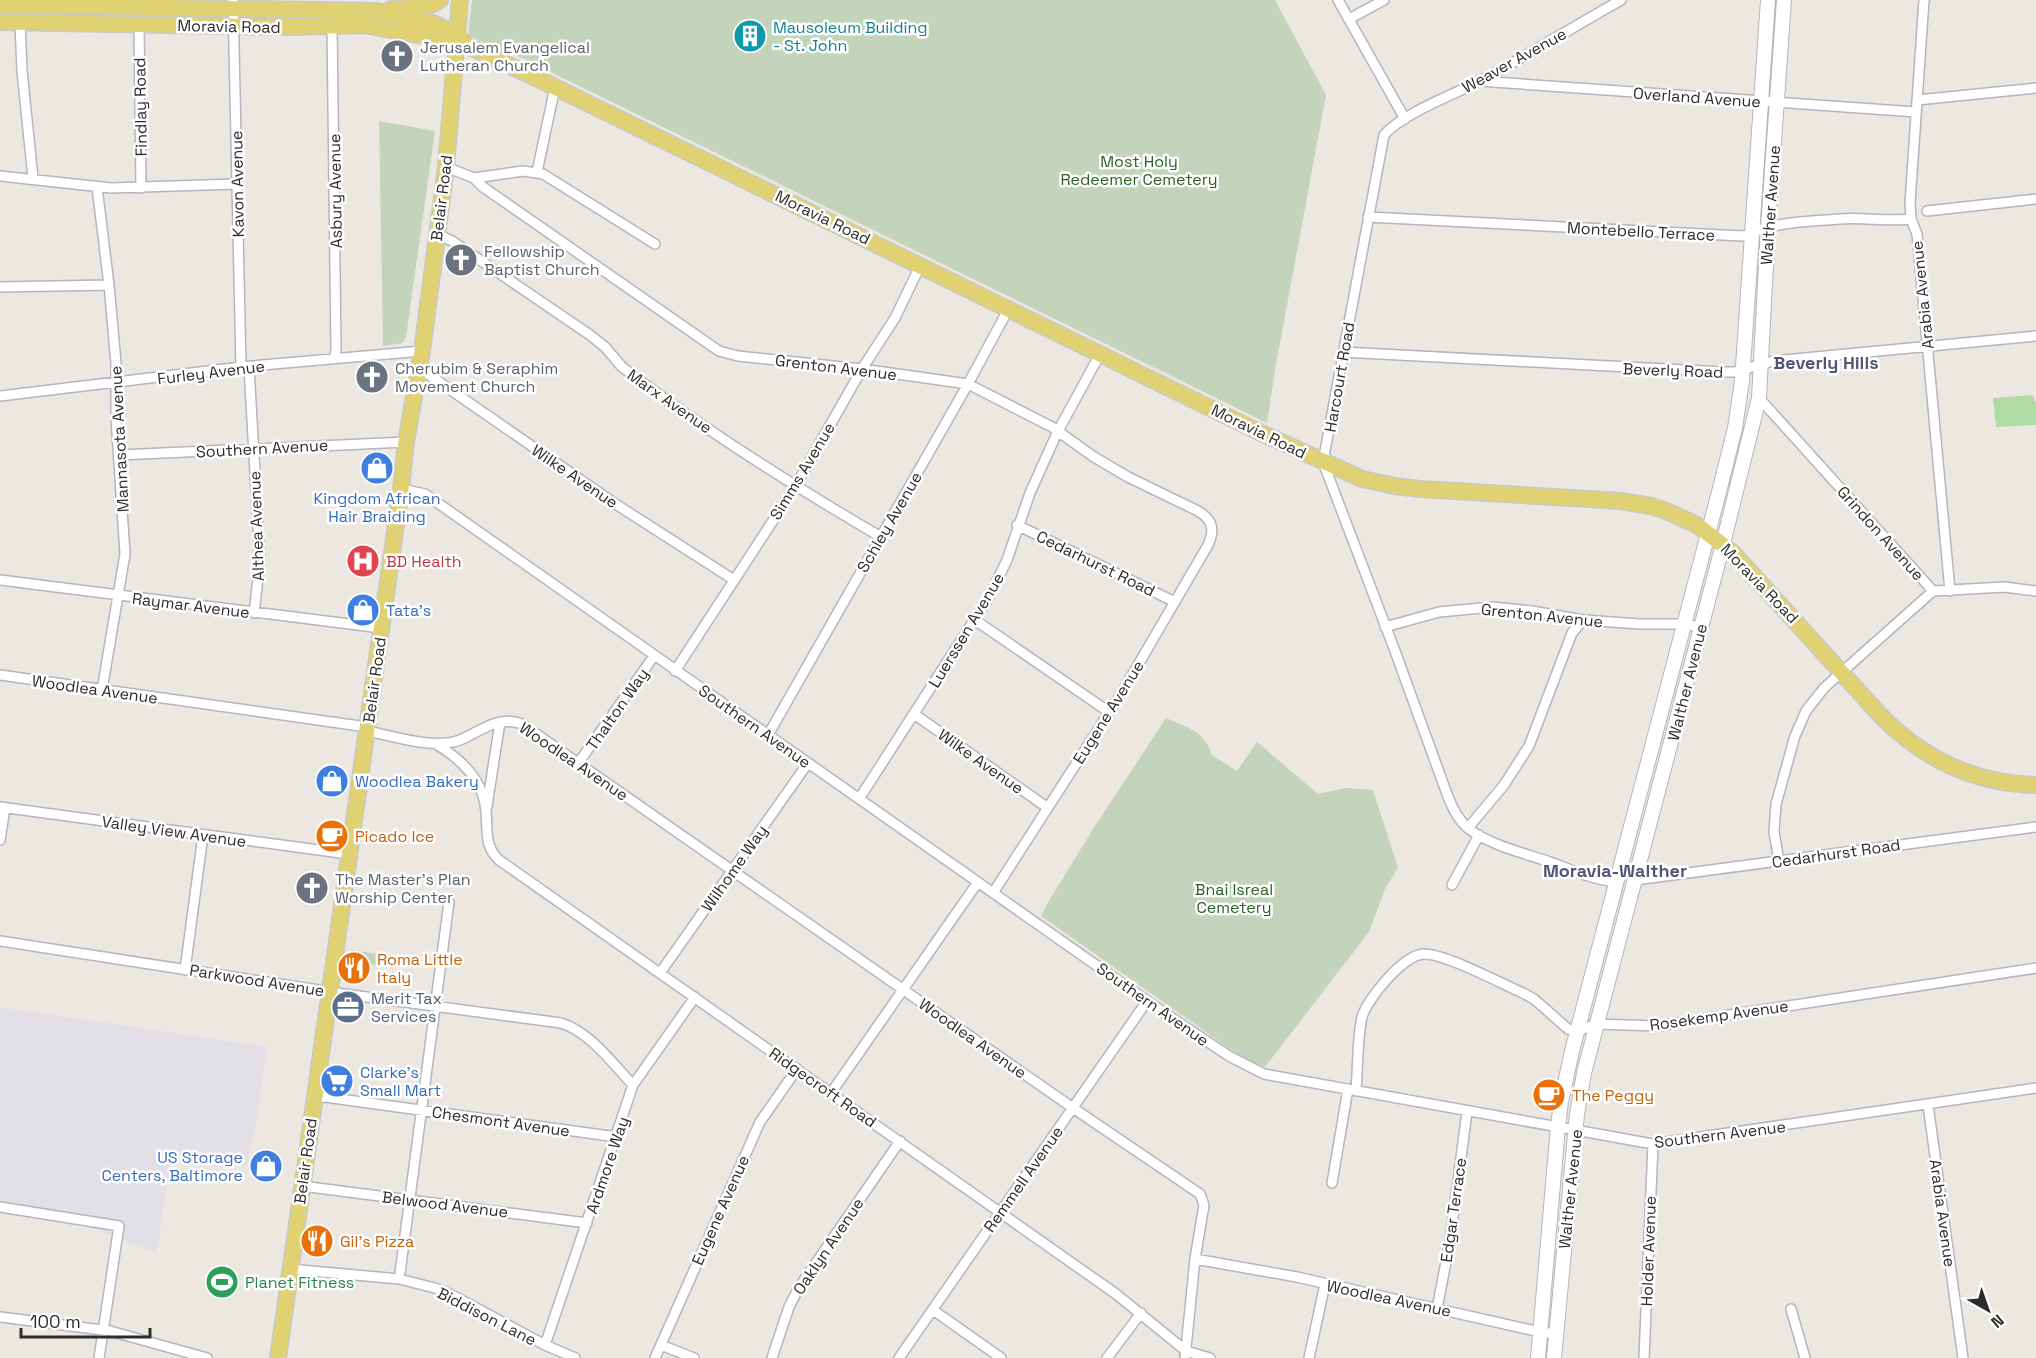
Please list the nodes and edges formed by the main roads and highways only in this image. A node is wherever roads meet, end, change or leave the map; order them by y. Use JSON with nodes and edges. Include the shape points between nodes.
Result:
{"nodes":[{"id":1,"x":440,"y":0,"type":"edge"},
{"id":2,"x":460,"y":0,"type":"edge"},
{"id":3,"x":1768,"y":0,"type":"edge"},
{"id":4,"x":1784,"y":0,"type":"edge"},
{"id":5,"x":18,"y":3,"type":"edge"},
{"id":6,"x":233,"y":4,"type":"edge"},
{"id":7,"x":0,"y":5,"type":"edge"},
{"id":8,"x":377,"y":11,"type":"junction"},
{"id":9,"x":0,"y":22,"type":"edge"},
{"id":10,"x":20,"y":22,"type":"junction"},
{"id":11,"x":457,"y":36,"type":"junction"},
{"id":12,"x":1709,"y":532,"type":"junction"},
{"id":13,"x":1723,"y":544,"type":"junction"},
{"id":14,"x":2036,"y":785,"type":"edge"},
{"id":15,"x":1635,"y":880,"type":"junction"},
{"id":16,"x":1617,"y":882,"type":"junction"},
{"id":17,"x":278,"y":1358,"type":"edge"},
{"id":18,"x":1538,"y":1358,"type":"edge"},
{"id":19,"x":1554,"y":1358,"type":"edge"}],
"edges":[{"from":1,"to":8,"type":"main road","via":[[429,6]]},
{"from":2,"to":11,"type":"main road","name":"Belair Road"},
{"from":3,"to":12,"type":"main road","name":"Walther Avenue","via":[[1743,370],[1735,428]]},
{"from":4,"to":13,"type":"main road","name":"Walther Avenue","via":[[1759,398]]},
{"from":5,"to":6,"type":"main road","name":"Moravia Road"},
{"from":5,"to":7,"type":"main road","name":"Moravia Road"},
{"from":5,"to":10,"type":"main road"},
{"from":6,"to":8,"type":"main road","name":"Moravia Road"},
{"from":8,"to":11,"type":"main road","name":"Moravia Road","via":[[435,24]]},
{"from":9,"to":10,"type":"main road","name":"Moravia Road"},
{"from":10,"to":11,"type":"main road","name":"Moravia Road","via":[[364,25],[423,36]]},
{"from":11,"to":12,"type":"main road","name":"Moravia Road","via":[[468,46],[1362,478],[1395,486],[1622,501],[1664,510]]},
{"from":11,"to":17,"type":"main road","name":"Belair Road","via":[[446,168],[422,351]]},
{"from":12,"to":13,"type":"main road","name":"Moravia Road"},
{"from":12,"to":16,"type":"main road","name":"Walther Avenue"},
{"from":13,"to":14,"type":"main road","name":"Moravia Road","via":[[1894,729],[1936,759],[1970,775]]},
{"from":13,"to":15,"type":"main road","name":"Walther Avenue"},
{"from":15,"to":16,"type":"main road"},
{"from":15,"to":19,"type":"main road","name":"Walther Avenue","via":[[1584,1073]]},
{"from":16,"to":18,"type":"main road","name":"Walther Avenue","via":[[1561,1102]]}]}
